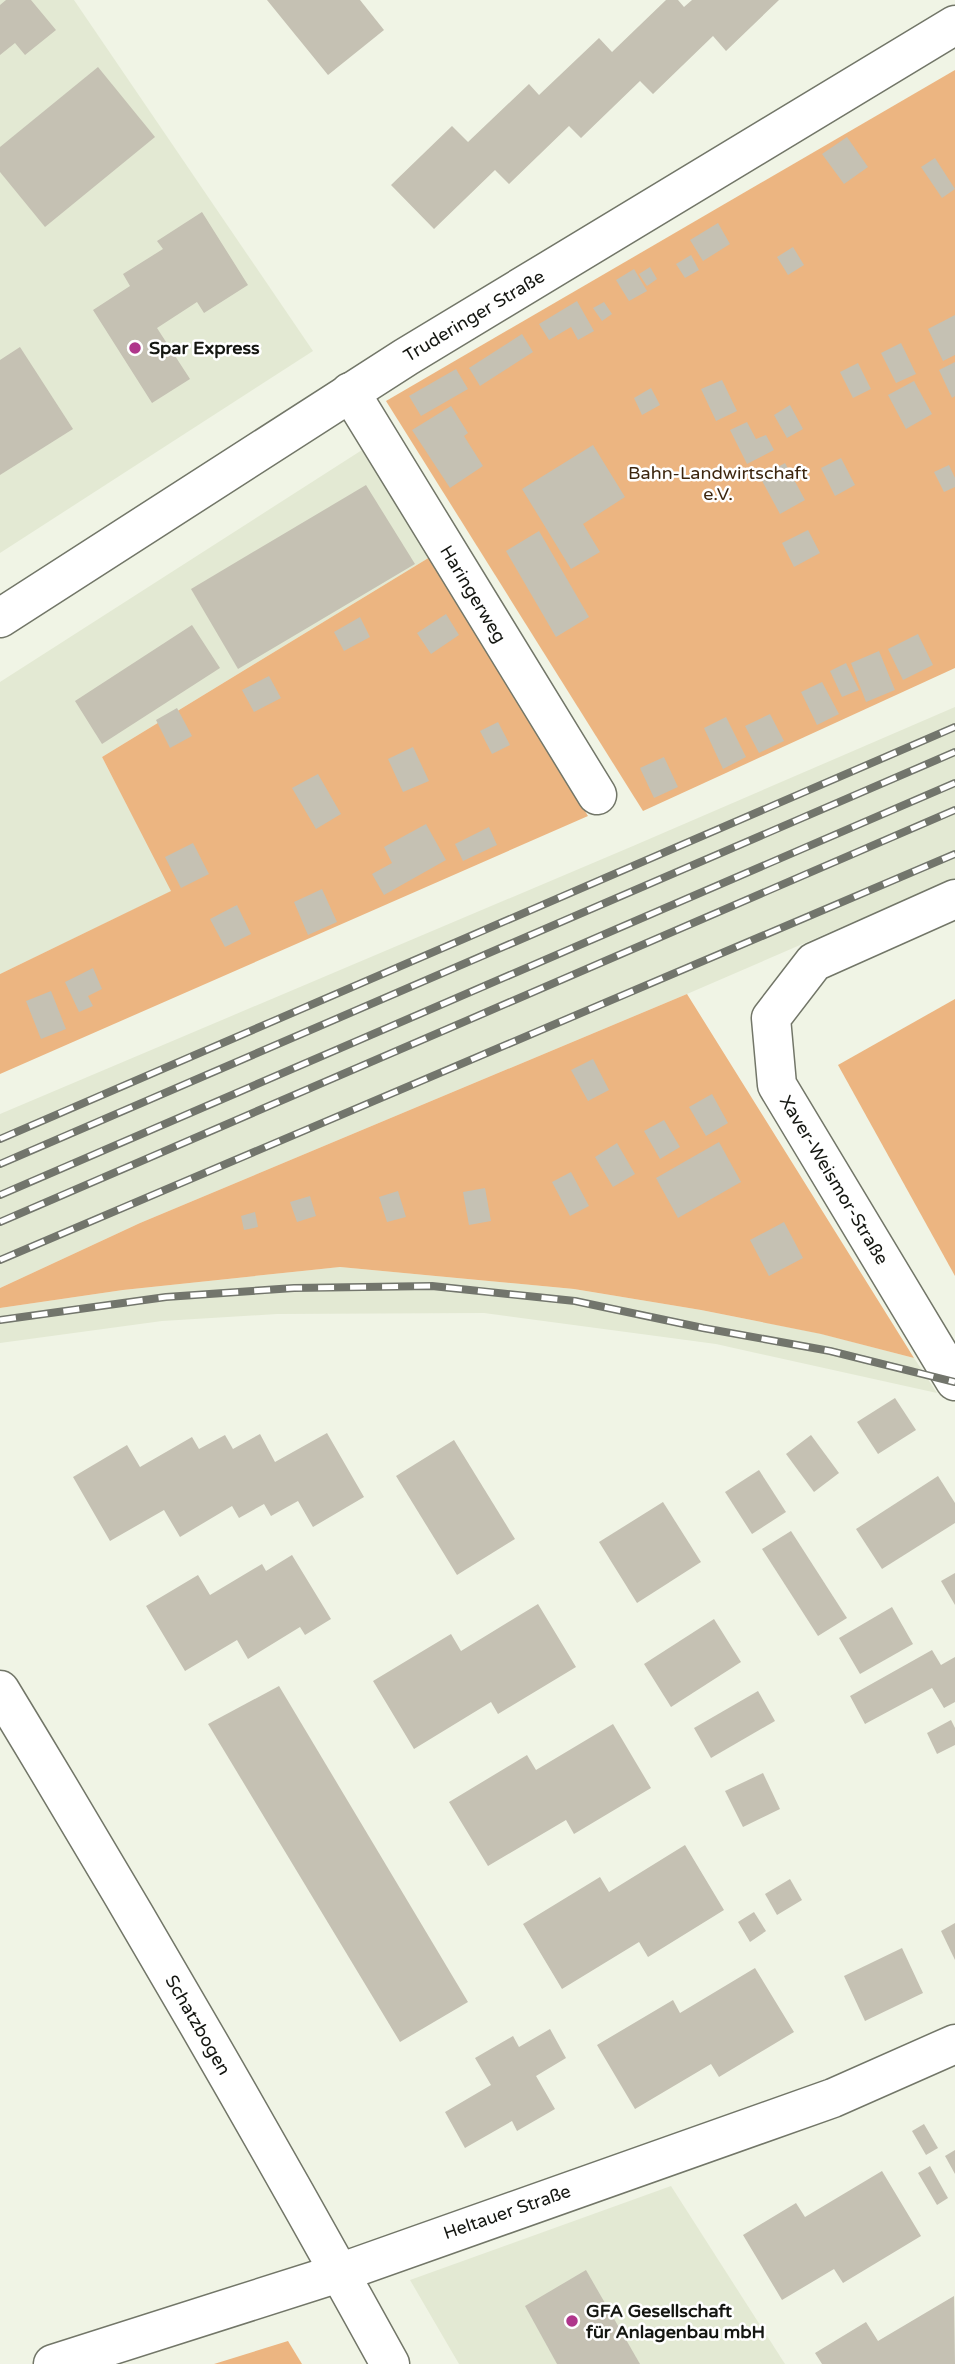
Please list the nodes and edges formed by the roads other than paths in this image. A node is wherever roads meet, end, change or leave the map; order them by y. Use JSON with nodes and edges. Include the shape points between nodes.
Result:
{"nodes":[{"id":1,"x":955,"y":25,"type":"edge"},
{"id":2,"x":350,"y":393,"type":"junction"},
{"id":3,"x":0,"y":618,"type":"edge"},
{"id":4,"x":597,"y":795,"type":"dead end"},
{"id":5,"x":955,"y":899,"type":"edge"},
{"id":6,"x":955,"y":1381,"type":"edge"},
{"id":7,"x":0,"y":1690,"type":"edge"},
{"id":8,"x":955,"y":2044,"type":"edge"},
{"id":9,"x":339,"y":2273,"type":"junction"},
{"id":10,"x":53,"y":2364,"type":"edge"},
{"id":11,"x":390,"y":2364,"type":"edge"}],
"edges":[{"from":1,"to":2,"type":"street","name":"Truderinger Straße"},
{"from":2,"to":3,"type":"street","name":"Truderinger Straße"},
{"from":2,"to":4,"type":"street","name":"Haringerweg"},
{"from":5,"to":6,"type":"street","name":"Xaver-Weismor-Straße","via":[[814,962],[771,1018],[777,1085]]},
{"from":7,"to":9,"type":"street","name":"Schatzbogen","via":[[92,1840]]},
{"from":8,"to":9,"type":"street","name":"Heltauer Straße","via":[[832,2098]]},
{"from":9,"to":10,"type":"street","name":"Heltauer Straße"},
{"from":9,"to":11,"type":"street","name":"Schatzbogen"}]}
